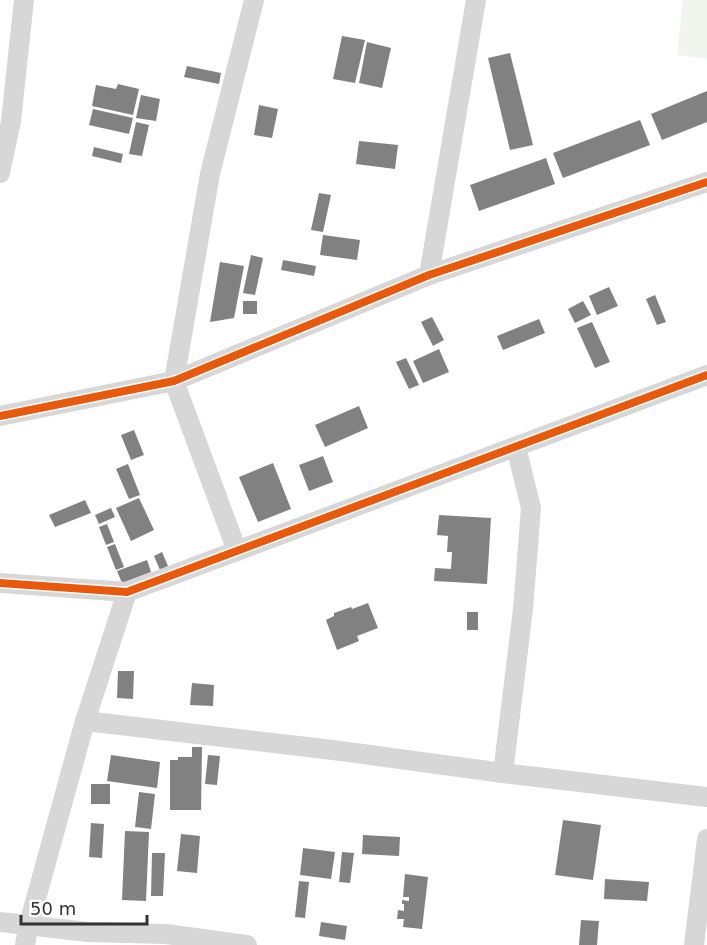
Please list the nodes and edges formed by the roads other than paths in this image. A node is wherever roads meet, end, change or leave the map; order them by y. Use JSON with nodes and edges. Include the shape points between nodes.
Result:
{"nodes":[{"id":1,"x":24,"y":0,"type":"edge"},
{"id":2,"x":254,"y":0,"type":"edge"},
{"id":3,"x":476,"y":0,"type":"edge"},
{"id":4,"x":0,"y":173,"type":"edge"},
{"id":5,"x":707,"y":182,"type":"edge"},
{"id":6,"x":429,"y":275,"type":"junction"},
{"id":7,"x":707,"y":375,"type":"edge"},
{"id":8,"x":174,"y":381,"type":"junction"},
{"id":9,"x":0,"y":416,"type":"edge"},
{"id":10,"x":516,"y":447,"type":"junction"},
{"id":11,"x":237,"y":551,"type":"junction"},
{"id":12,"x":0,"y":583,"type":"edge"},
{"id":13,"x":127,"y":592,"type":"junction"},
{"id":14,"x":85,"y":721,"type":"junction"},
{"id":15,"x":502,"y":773,"type":"junction"},
{"id":16,"x":707,"y":797,"type":"edge"},
{"id":17,"x":707,"y":839,"type":"edge"},
{"id":18,"x":0,"y":922,"type":"edge"},
{"id":19,"x":29,"y":924,"type":"junction"},
{"id":20,"x":25,"y":945,"type":"edge"},
{"id":21,"x":247,"y":945,"type":"edge"},
{"id":22,"x":694,"y":945,"type":"edge"}],
"edges":[{"from":1,"to":4,"type":"street","via":[[11,121]]},
{"from":2,"to":8,"type":"street","via":[[210,174]]},
{"from":3,"to":6,"type":"street"},
{"from":5,"to":6,"type":"street"},
{"from":6,"to":8,"type":"street"},
{"from":7,"to":10,"type":"street"},
{"from":8,"to":9,"type":"street"},
{"from":8,"to":11,"type":"street"},
{"from":10,"to":11,"type":"street"},
{"from":10,"to":15,"type":"street","via":[[531,508],[523,609]]},
{"from":11,"to":13,"type":"street"},
{"from":12,"to":13,"type":"street"},
{"from":13,"to":14,"type":"street"},
{"from":14,"to":15,"type":"street"},
{"from":14,"to":19,"type":"street"},
{"from":15,"to":16,"type":"street"},
{"from":17,"to":22,"type":"street"},
{"from":18,"to":19,"type":"street"},
{"from":19,"to":20,"type":"street"},
{"from":19,"to":21,"type":"street","via":[[88,932],[166,934]]}]}
